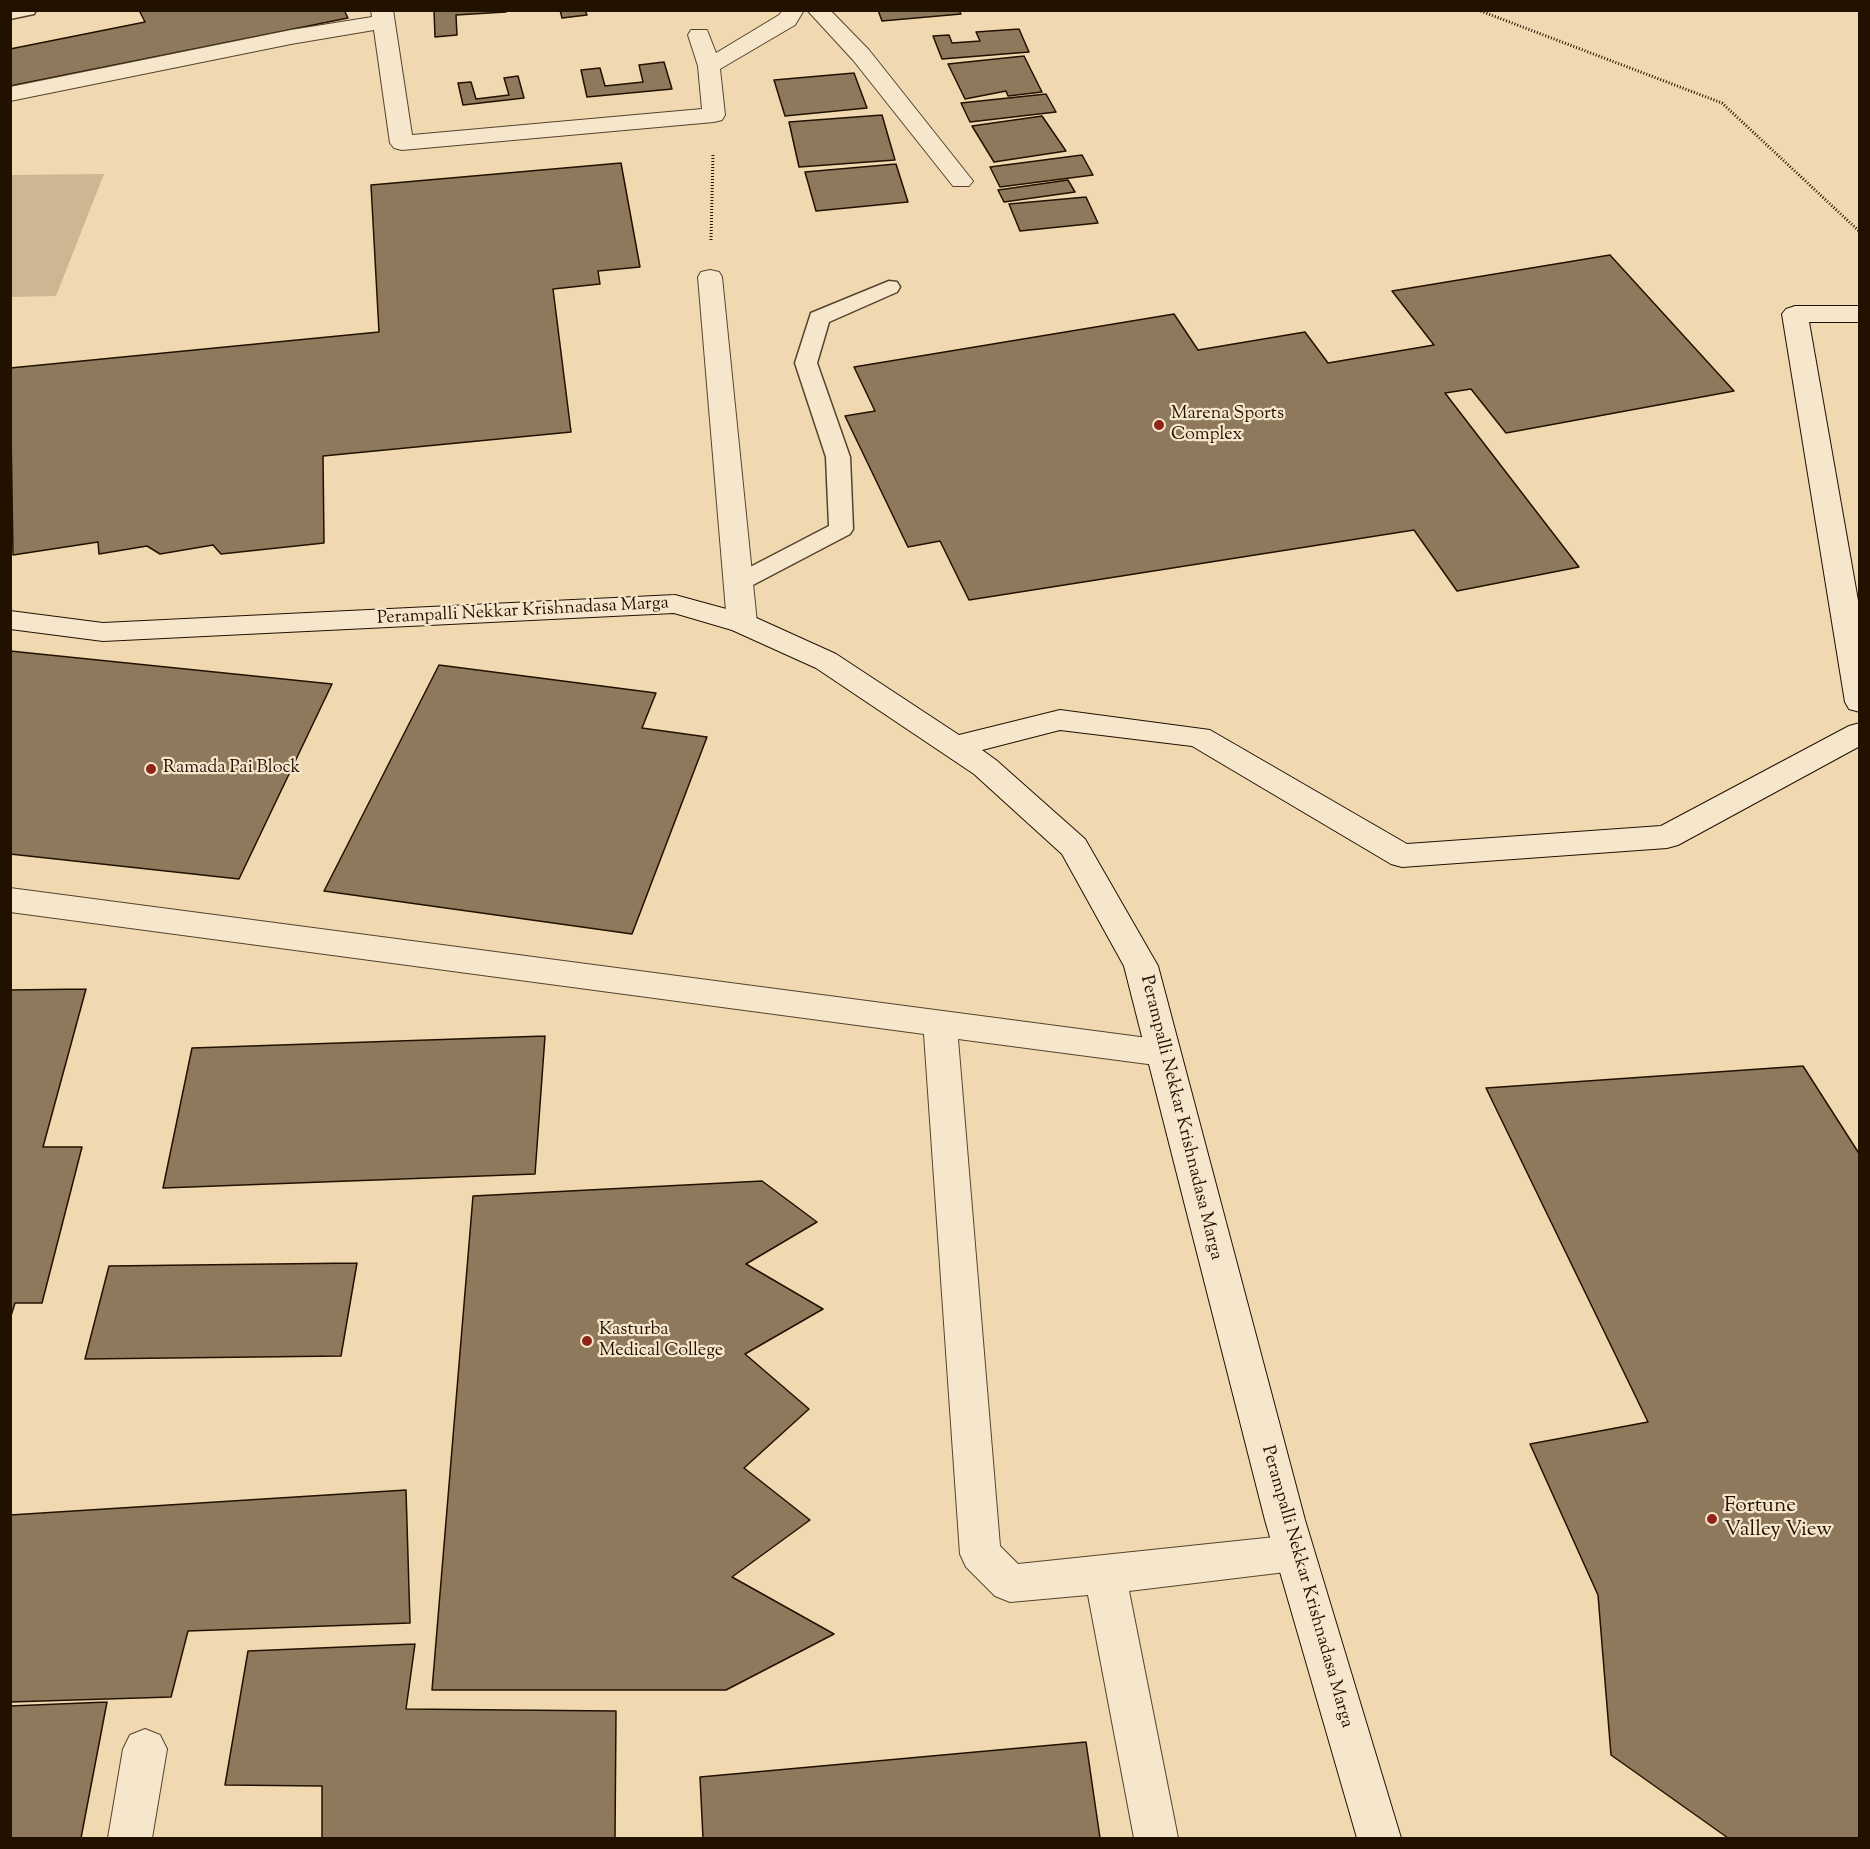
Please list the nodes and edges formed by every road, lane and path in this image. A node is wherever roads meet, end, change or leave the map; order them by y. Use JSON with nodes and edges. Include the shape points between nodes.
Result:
{"nodes":[{"id":1,"x":27,"y":10,"type":"edge"},
{"id":2,"x":794,"y":10,"type":"edge"},
{"id":3,"x":818,"y":10,"type":"edge"},
{"id":4,"x":1478,"y":10,"type":"edge"},
{"id":5,"x":10,"y":14,"type":"edge"},
{"id":6,"x":383,"y":16,"type":"edge"},
{"id":7,"x":699,"y":35,"type":"dead end"},
{"id":8,"x":709,"y":66,"type":"junction"},
{"id":9,"x":10,"y":94,"type":"edge"},
{"id":10,"x":714,"y":115,"type":"junction"},
{"id":11,"x":961,"y":181,"type":"dead end"},
{"id":12,"x":1860,"y":232,"type":"edge"},
{"id":13,"x":710,"y":276,"type":"joint"},
{"id":14,"x":889,"y":287,"type":"dead end"},
{"id":15,"x":1860,"y":314,"type":"edge"},
{"id":16,"x":740,"y":582,"type":"junction"},
{"id":17,"x":10,"y":620,"type":"edge"},
{"id":18,"x":742,"y":623,"type":"junction"},
{"id":19,"x":1860,"y":702,"type":"edge"},
{"id":20,"x":1860,"y":734,"type":"edge"},
{"id":21,"x":954,"y":747,"type":"junction"},
{"id":22,"x":10,"y":900,"type":"edge"},
{"id":23,"x":940,"y":1023,"type":"junction"},
{"id":24,"x":1163,"y":1053,"type":"junction"},
{"id":25,"x":1294,"y":1553,"type":"junction"},
{"id":26,"x":1105,"y":1575,"type":"junction"},
{"id":27,"x":146,"y":1749,"type":"dead end"},
{"id":28,"x":130,"y":1839,"type":"edge"},
{"id":29,"x":1156,"y":1839,"type":"edge"},
{"id":30,"x":1379,"y":1839,"type":"edge"}],
"edges":[{"from":1,"to":5,"type":"lane"},
{"from":2,"to":8,"type":"street","via":[[787,20]]},
{"from":3,"to":11,"type":"street","via":[[861,55]]},
{"from":4,"to":12,"type":"path","via":[[1722,104]]},
{"from":6,"to":9,"type":"street"},
{"from":6,"to":10,"type":"street","via":[[402,143]]},
{"from":7,"to":8,"type":"street"},
{"from":8,"to":10,"type":"street"},
{"from":10,"to":13,"type":"path"},
{"from":13,"to":16,"type":"street"},
{"from":14,"to":16,"type":"lane","via":[[819,318],[806,363],[838,457],[841,529]]},
{"from":15,"to":19,"type":"street","via":[[1795,314]]},
{"from":16,"to":18,"type":"street"},
{"from":17,"to":18,"type":"street","name":"Perampalli Nekkar Krishnadasa Marga","via":[[103,632],[675,604]]},
{"from":18,"to":21,"type":"street","name":"Perampalli Nekkar Krishnadasa Marga","via":[[826,661]]},
{"from":20,"to":21,"type":"street","via":[[1667,837],[1402,856],[1199,737],[1060,720]]},
{"from":21,"to":24,"type":"street","name":"Perampalli Nekkar Krishnadasa Marga","via":[[985,767],[1074,847],[1141,966]]},
{"from":22,"to":23,"type":"street"},
{"from":23,"to":24,"type":"street"},
{"from":23,"to":26,"type":"street","via":[[980,1554],[1010,1583]]},
{"from":24,"to":25,"type":"street","name":"Perampalli Nekkar Krishnadasa Marga"},
{"from":25,"to":26,"type":"street"},
{"from":25,"to":30,"type":"street","name":"Perampalli Nekkar Krishnadasa Marga"},
{"from":26,"to":29,"type":"street"},
{"from":27,"to":28,"type":"street"}]}
